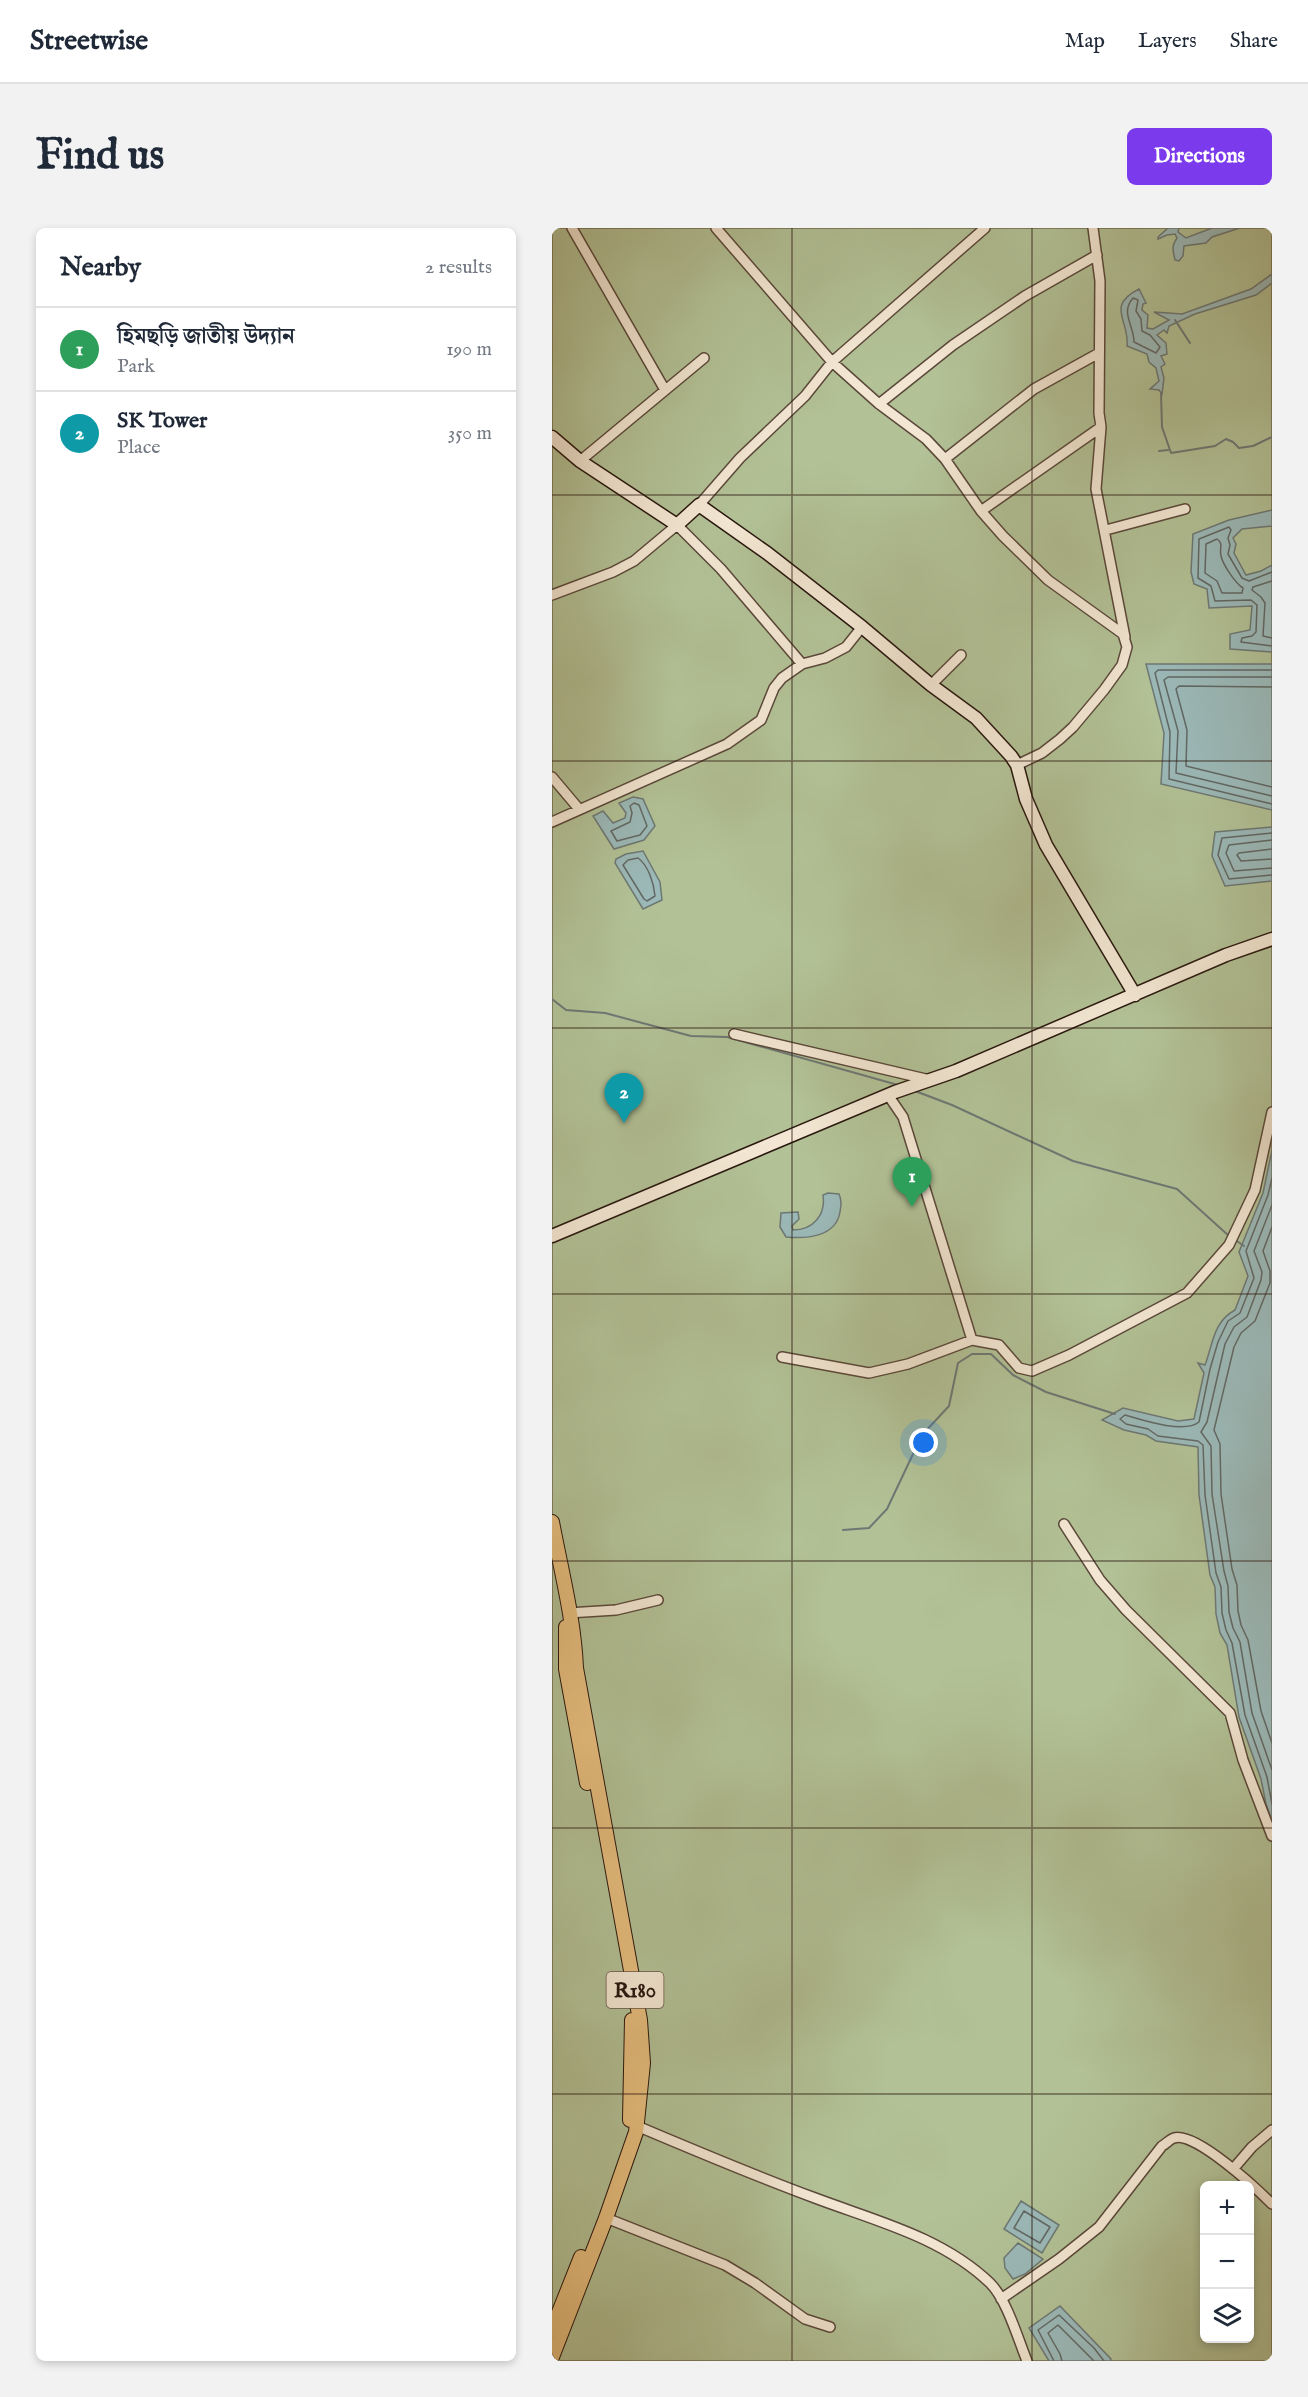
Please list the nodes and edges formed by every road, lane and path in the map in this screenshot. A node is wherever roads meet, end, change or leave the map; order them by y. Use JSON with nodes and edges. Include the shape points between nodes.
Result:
{"nodes":[{"id":1,"x":572,"y":228,"type":"edge"},
{"id":2,"x":716,"y":228,"type":"edge"},
{"id":3,"x":985,"y":228,"type":"edge"},
{"id":4,"x":1093,"y":228,"type":"edge"},
{"id":5,"x":1097,"y":255,"type":"junction"},
{"id":6,"x":1099,"y":353,"type":"junction"},
{"id":7,"x":704,"y":358,"type":"dead end"},
{"id":8,"x":832,"y":362,"type":"junction"},
{"id":9,"x":665,"y":390,"type":"junction"},
{"id":10,"x":879,"y":404,"type":"junction"},
{"id":11,"x":1101,"y":427,"type":"junction"},
{"id":12,"x":552,"y":437,"type":"edge"},
{"id":13,"x":945,"y":459,"type":"junction"},
{"id":14,"x":580,"y":461,"type":"junction"},
{"id":15,"x":699,"y":505,"type":"junction"},
{"id":16,"x":1185,"y":509,"type":"dead end"},
{"id":17,"x":981,"y":511,"type":"junction"},
{"id":18,"x":677,"y":525,"type":"junction"},
{"id":19,"x":1106,"y":530,"type":"junction"},
{"id":20,"x":552,"y":595,"type":"edge"},
{"id":21,"x":862,"y":627,"type":"junction"},
{"id":22,"x":1126,"y":639,"type":"junction"},
{"id":23,"x":961,"y":656,"type":"dead end"},
{"id":24,"x":802,"y":664,"type":"junction"},
{"id":25,"x":931,"y":685,"type":"junction"},
{"id":26,"x":1017,"y":765,"type":"junction"},
{"id":27,"x":552,"y":777,"type":"edge"},
{"id":28,"x":579,"y":809,"type":"junction"},
{"id":29,"x":552,"y":822,"type":"edge"},
{"id":30,"x":1272,"y":939,"type":"edge"},
{"id":31,"x":1135,"y":995,"type":"junction"},
{"id":32,"x":734,"y":1034,"type":"dead end"},
{"id":33,"x":930,"y":1080,"type":"junction"},
{"id":34,"x":892,"y":1093,"type":"junction"},
{"id":35,"x":1272,"y":1112,"type":"edge"},
{"id":36,"x":552,"y":1236,"type":"edge"},
{"id":37,"x":972,"y":1340,"type":"junction"},
{"id":38,"x":782,"y":1357,"type":"dead end"},
{"id":39,"x":552,"y":1522,"type":"edge"},
{"id":40,"x":1064,"y":1524,"type":"dead end"},
{"id":41,"x":658,"y":1600,"type":"dead end"},
{"id":42,"x":568,"y":1613,"type":"junction"},
{"id":43,"x":1272,"y":1836,"type":"edge"},
{"id":44,"x":637,"y":2127,"type":"junction"},
{"id":45,"x":1272,"y":2130,"type":"edge"},
{"id":46,"x":1234,"y":2168,"type":"junction"},
{"id":47,"x":1272,"y":2204,"type":"edge"},
{"id":48,"x":606,"y":2218,"type":"junction"},
{"id":49,"x":1001,"y":2298,"type":"junction"},
{"id":50,"x":830,"y":2327,"type":"dead end"},
{"id":51,"x":552,"y":2330,"type":"edge"},
{"id":52,"x":552,"y":2357,"type":"edge"},
{"id":53,"x":1027,"y":2361,"type":"edge"}],
"edges":[{"from":1,"to":9,"type":"street"},
{"from":2,"to":8,"type":"street"},
{"from":3,"to":8,"type":"street"},
{"from":4,"to":5,"type":"street"},
{"from":5,"to":6,"type":"street"},
{"from":5,"to":10,"type":"street","via":[[1025,296],[962,339]]},
{"from":6,"to":11,"type":"street"},
{"from":6,"to":13,"type":"street","via":[[1034,389]]},
{"from":7,"to":9,"type":"street"},
{"from":8,"to":10,"type":"street"},
{"from":8,"to":15,"type":"street","via":[[805,396],[740,458]]},
{"from":9,"to":14,"type":"street"},
{"from":10,"to":13,"type":"street","via":[[926,439]]},
{"from":11,"to":17,"type":"street"},
{"from":11,"to":19,"type":"street","via":[[1096,489]]},
{"from":12,"to":14,"type":"street"},
{"from":13,"to":17,"type":"street"},
{"from":14,"to":18,"type":"street"},
{"from":15,"to":18,"type":"street"},
{"from":15,"to":21,"type":"street"},
{"from":16,"to":19,"type":"street"},
{"from":17,"to":22,"type":"street","via":[[1048,580]]},
{"from":18,"to":20,"type":"street","via":[[634,561]]},
{"from":18,"to":24,"type":"street","via":[[721,569]]},
{"from":19,"to":22,"type":"street"},
{"from":21,"to":24,"type":"street","via":[[846,647]]},
{"from":21,"to":25,"type":"street"},
{"from":22,"to":26,"type":"street","via":[[1122,665],[1073,727],[1042,753]]},
{"from":23,"to":25,"type":"street"},
{"from":24,"to":28,"type":"street","via":[[774,688],[761,720],[751,729],[702,756]]},
{"from":25,"to":26,"type":"street","via":[[976,718]]},
{"from":26,"to":31,"type":"street","via":[[1026,799],[1046,845]]},
{"from":27,"to":28,"type":"street"},
{"from":28,"to":29,"type":"street"},
{"from":30,"to":31,"type":"street"},
{"from":31,"to":33,"type":"street"},
{"from":32,"to":33,"type":"street"},
{"from":33,"to":34,"type":"street"},
{"from":34,"to":36,"type":"street"},
{"from":34,"to":37,"type":"street","via":[[903,1117]]},
{"from":35,"to":37,"type":"street","via":[[1255,1190],[1238,1227],[1229,1245],[1187,1293],[1032,1371],[1019,1368],[999,1345]]},
{"from":37,"to":38,"type":"street","via":[[908,1364],[868,1373]]},
{"from":39,"to":42,"type":"main road","number":"R180"},
{"from":40,"to":43,"type":"street","via":[[1119,1602],[1230,1713]]},
{"from":41,"to":42,"type":"street","via":[[616,1610]]},
{"from":42,"to":44,"type":"main road","number":"R180","via":[[640,2020],[643,2063]]},
{"from":42,"to":51,"type":"main road","number":"R180","via":[[566,1669],[632,2021],[630,2119],[597,2217]]},
{"from":44,"to":48,"type":"main road","number":"R180"},
{"from":44,"to":49,"type":"street","via":[[785,2187],[889,2223],[937,2246],[974,2270],[992,2284]]},
{"from":45,"to":46,"type":"street"},
{"from":46,"to":47,"type":"street"},
{"from":46,"to":49,"type":"street","via":[[1186,2138],[1174,2138],[1162,2146],[1099,2227]]},
{"from":48,"to":50,"type":"street","via":[[725,2265],[806,2319]]},
{"from":48,"to":52,"type":"main road","number":"R180"},
{"from":49,"to":53,"type":"street"}]}
